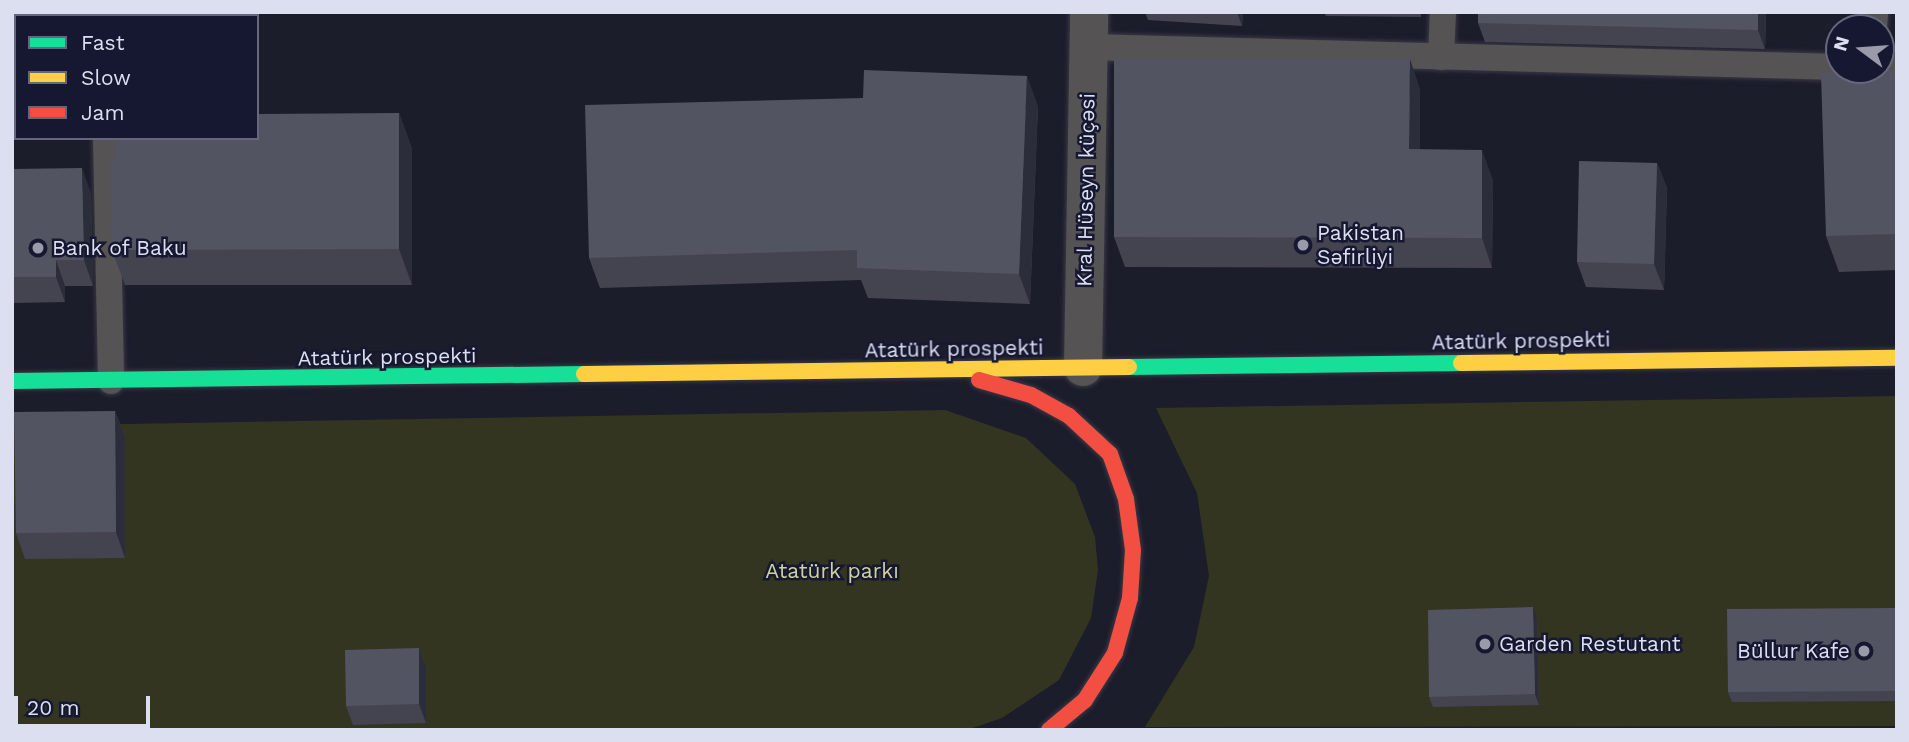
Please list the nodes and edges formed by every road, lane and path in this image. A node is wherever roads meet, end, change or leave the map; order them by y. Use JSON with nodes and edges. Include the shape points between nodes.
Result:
{"nodes":[{"id":1,"x":1443,"y":12,"type":"edge"},
{"id":2,"x":1089,"y":30,"type":"edge"},
{"id":3,"x":1441,"y":57,"type":"junction"},
{"id":4,"x":1825,"y":67,"type":"edge"},
{"id":5,"x":106,"y":140,"type":"edge"},
{"id":6,"x":1897,"y":358,"type":"edge"},
{"id":7,"x":942,"y":370,"type":"junction"},
{"id":8,"x":1085,"y":374,"type":"junction"},
{"id":9,"x":12,"y":381,"type":"edge"},
{"id":10,"x":111,"y":381,"type":"junction"},
{"id":11,"x":1096,"y":418,"type":"dead end"},
{"id":12,"x":1110,"y":454,"type":"junction"},
{"id":13,"x":1049,"y":730,"type":"edge"}],
"edges":[{"from":1,"to":3,"type":"lane"},
{"from":2,"to":3,"type":"lane"},
{"from":2,"to":8,"type":"street","name":"Kral Hüseyn küçəsi"},
{"from":3,"to":4,"type":"lane"},
{"from":5,"to":10,"type":"lane"},
{"from":6,"to":8,"type":"main road","name":"Atatürk prospekti"},
{"from":7,"to":8,"type":"main road","name":"Atatürk prospekti"},
{"from":7,"to":10,"type":"main road","name":"Atatürk prospekti"},
{"from":7,"to":12,"type":"main road","via":[[1031,395],[1069,416]]},
{"from":9,"to":10,"type":"main road","name":"Atatürk prospekti"},
{"from":11,"to":12,"type":"main road"},
{"from":12,"to":13,"type":"main road","via":[[1126,499],[1133,550],[1130,598],[1115,653],[1086,699]]}]}
